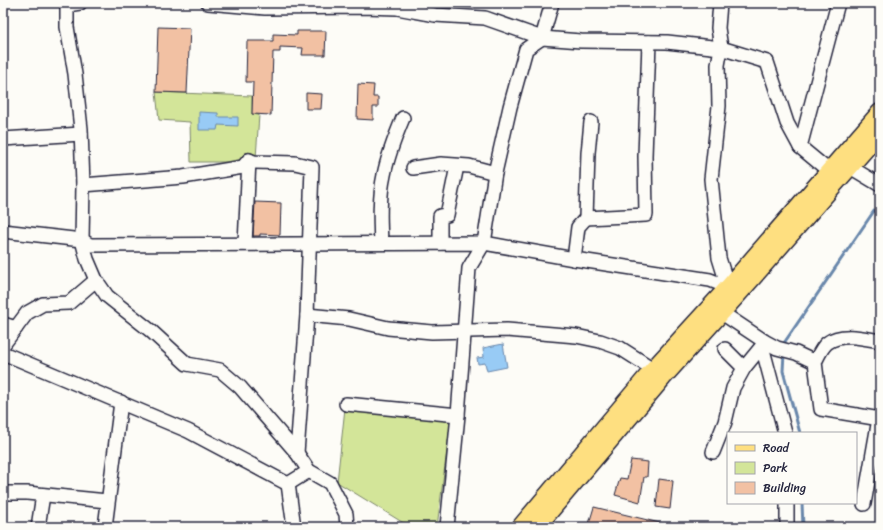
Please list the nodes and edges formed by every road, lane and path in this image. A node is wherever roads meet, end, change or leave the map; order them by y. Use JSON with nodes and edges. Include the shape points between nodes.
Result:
{"nodes":[{"id":1,"x":208,"y":3,"type":"edge"},
{"id":2,"x":552,"y":3,"type":"edge"},
{"id":3,"x":720,"y":3,"type":"edge"},
{"id":4,"x":838,"y":3,"type":"edge"},
{"id":5,"x":71,"y":4,"type":"edge"},
{"id":6,"x":306,"y":6,"type":"edge"},
{"id":7,"x":542,"y":38,"type":"junction"},
{"id":8,"x":649,"y":42,"type":"junction"},
{"id":9,"x":721,"y":48,"type":"junction"},
{"id":10,"x":880,"y":112,"type":"edge"},
{"id":11,"x":403,"y":118,"type":"dead end"},
{"id":12,"x":591,"y":122,"type":"dead end"},
{"id":13,"x":880,"y":132,"type":"edge"},
{"id":14,"x":81,"y":134,"type":"junction"},
{"id":15,"x":3,"y":139,"type":"edge"},
{"id":16,"x":800,"y":147,"type":"junction"},
{"id":17,"x":249,"y":160,"type":"junction"},
{"id":18,"x":457,"y":166,"type":"junction"},
{"id":19,"x":850,"y":167,"type":"junction"},
{"id":20,"x":413,"y":168,"type":"dead end"},
{"id":21,"x":829,"y":171,"type":"junction"},
{"id":22,"x":495,"y":172,"type":"junction"},
{"id":23,"x":83,"y":185,"type":"junction"},
{"id":24,"x":880,"y":185,"type":"edge"},
{"id":25,"x":586,"y":218,"type":"junction"},
{"id":26,"x":3,"y":231,"type":"edge"},
{"id":27,"x":82,"y":240,"type":"junction"},
{"id":28,"x":381,"y":243,"type":"junction"},
{"id":29,"x":440,"y":243,"type":"junction"},
{"id":30,"x":484,"y":243,"type":"junction"},
{"id":31,"x":245,"y":244,"type":"junction"},
{"id":32,"x":310,"y":244,"type":"junction"},
{"id":33,"x":574,"y":259,"type":"junction"},
{"id":34,"x":96,"y":280,"type":"junction"},
{"id":35,"x":732,"y":292,"type":"junction"},
{"id":36,"x":722,"y":313,"type":"junction"},
{"id":37,"x":307,"y":315,"type":"junction"},
{"id":38,"x":3,"y":324,"type":"edge"},
{"id":39,"x":16,"y":328,"type":"junction"},
{"id":40,"x":464,"y":331,"type":"junction"},
{"id":41,"x":880,"y":342,"type":"edge"},
{"id":42,"x":763,"y":344,"type":"junction"},
{"id":43,"x":3,"y":345,"type":"edge"},
{"id":44,"x":724,"y":350,"type":"dead end"},
{"id":45,"x":3,"y":353,"type":"edge"},
{"id":46,"x":815,"y":362,"type":"junction"},
{"id":47,"x":744,"y":368,"type":"junction"},
{"id":48,"x":653,"y":369,"type":"junction"},
{"id":49,"x":121,"y":402,"type":"junction"},
{"id":50,"x":346,"y":404,"type":"dead end"},
{"id":51,"x":458,"y":415,"type":"junction"},
{"id":52,"x":880,"y":419,"type":"edge"},
{"id":53,"x":785,"y":432,"type":"edge"},
{"id":54,"x":713,"y":452,"type":"dead end"},
{"id":55,"x":297,"y":453,"type":"junction"},
{"id":56,"x":309,"y":471,"type":"junction"},
{"id":57,"x":288,"y":484,"type":"junction"},
{"id":58,"x":3,"y":495,"type":"edge"},
{"id":59,"x":43,"y":495,"type":"junction"},
{"id":60,"x":107,"y":501,"type":"junction"},
{"id":61,"x":787,"y":504,"type":"edge"},
{"id":62,"x":864,"y":504,"type":"dead end"},
{"id":63,"x":108,"y":526,"type":"edge"},
{"id":64,"x":38,"y":527,"type":"edge"},
{"id":65,"x":294,"y":527,"type":"edge"},
{"id":66,"x":347,"y":527,"type":"edge"},
{"id":67,"x":447,"y":527,"type":"edge"},
{"id":68,"x":520,"y":527,"type":"edge"},
{"id":69,"x":537,"y":527,"type":"edge"},
{"id":70,"x":786,"y":527,"type":"edge"}],
"edges":[{"from":1,"to":6,"type":"street","via":[[265,8]]},
{"from":2,"to":7,"type":"street"},
{"from":3,"to":9,"type":"street","via":[[718,28]]},
{"from":4,"to":16,"type":"street"},
{"from":5,"to":14,"type":"street","via":[[67,27]]},
{"from":6,"to":7,"type":"street","via":[[397,8],[435,15],[485,18]]},
{"from":7,"to":8,"type":"street"},
{"from":7,"to":22,"type":"street","via":[[526,49]]},
{"from":8,"to":9,"type":"street"},
{"from":8,"to":25,"type":"street","via":[[645,156],[646,216]]},
{"from":9,"to":16,"type":"street","via":[[767,62],[788,123]]},
{"from":9,"to":35,"type":"street","via":[[718,65],[719,106],[711,179],[719,258]]},
{"from":10,"to":21,"type":"main road"},
{"from":11,"to":28,"type":"street","via":[[384,175]]},
{"from":12,"to":25,"type":"street"},
{"from":13,"to":19,"type":"main road"},
{"from":14,"to":15,"type":"street"},
{"from":14,"to":23,"type":"street"},
{"from":16,"to":21,"type":"street"},
{"from":17,"to":23,"type":"street","via":[[243,167],[183,177]]},
{"from":17,"to":31,"type":"street"},
{"from":17,"to":32,"type":"street","via":[[295,163],[312,167]]},
{"from":18,"to":20,"type":"street","via":[[441,164]]},
{"from":18,"to":22,"type":"street"},
{"from":18,"to":29,"type":"street","via":[[447,215],[440,216]]},
{"from":19,"to":24,"type":"street"},
{"from":19,"to":35,"type":"main road"},
{"from":21,"to":35,"type":"main road"},
{"from":22,"to":30,"type":"street"},
{"from":23,"to":27,"type":"street"},
{"from":25,"to":33,"type":"street","via":[[578,227]]},
{"from":26,"to":27,"type":"street"},
{"from":27,"to":31,"type":"street","via":[[90,245]]},
{"from":27,"to":34,"type":"street"},
{"from":28,"to":29,"type":"street"},
{"from":28,"to":32,"type":"street"},
{"from":29,"to":30,"type":"street"},
{"from":30,"to":33,"type":"street"},
{"from":30,"to":40,"type":"street","via":[[469,268]]},
{"from":31,"to":32,"type":"street"},
{"from":32,"to":37,"type":"street"},
{"from":33,"to":35,"type":"street","via":[[710,280]]},
{"from":34,"to":39,"type":"street","via":[[69,303],[42,304],[27,313]]},
{"from":34,"to":55,"type":"street","via":[[107,296],[187,364],[220,370],[240,387]]},
{"from":35,"to":36,"type":"main road"},
{"from":35,"to":48,"type":"main road"},
{"from":36,"to":42,"type":"street"},
{"from":36,"to":69,"type":"main road","via":[[663,378]]},
{"from":37,"to":40,"type":"street","via":[[349,319],[388,328],[432,332]]},
{"from":37,"to":55,"type":"street"},
{"from":38,"to":39,"type":"street"},
{"from":39,"to":43,"type":"street"},
{"from":40,"to":48,"type":"street","via":[[514,331],[594,339],[620,348]]},
{"from":40,"to":51,"type":"street"},
{"from":41,"to":46,"type":"street","via":[[839,337],[826,343]]},
{"from":42,"to":46,"type":"street","via":[[790,351]]},
{"from":42,"to":47,"type":"street"},
{"from":42,"to":53,"type":"street"},
{"from":44,"to":47,"type":"street"},
{"from":45,"to":49,"type":"street"},
{"from":46,"to":52,"type":"street","via":[[821,409]]},
{"from":47,"to":54,"type":"street","via":[[733,388]]},
{"from":48,"to":68,"type":"main road"},
{"from":49,"to":57,"type":"street","via":[[188,431]]},
{"from":49,"to":60,"type":"street"},
{"from":50,"to":51,"type":"street"},
{"from":51,"to":67,"type":"street"},
{"from":52,"to":62,"type":"street"},
{"from":55,"to":56,"type":"street"},
{"from":56,"to":57,"type":"street"},
{"from":56,"to":66,"type":"street","via":[[330,483],[346,514]]},
{"from":57,"to":65,"type":"street"},
{"from":58,"to":59,"type":"street"},
{"from":59,"to":60,"type":"street"},
{"from":59,"to":64,"type":"street"},
{"from":60,"to":63,"type":"street"},
{"from":61,"to":70,"type":"street"}]}
